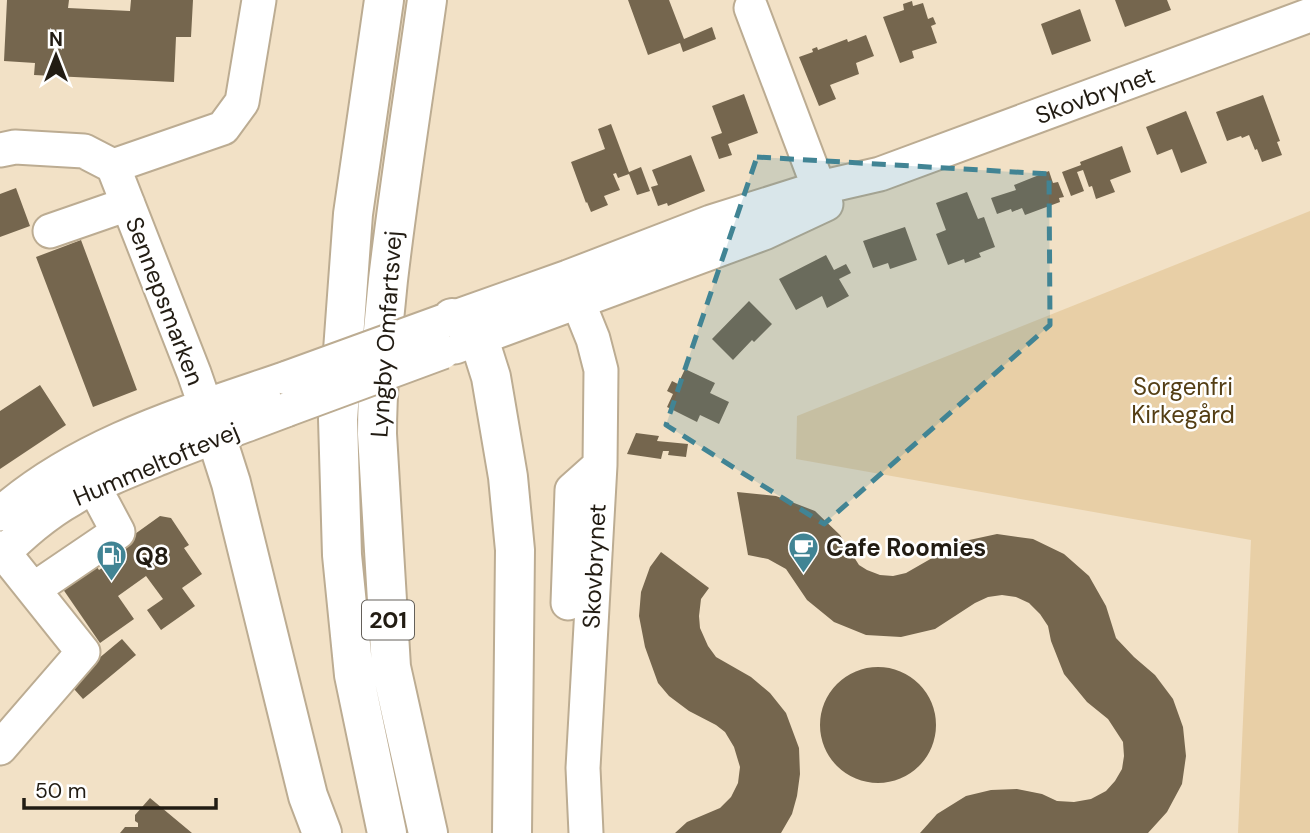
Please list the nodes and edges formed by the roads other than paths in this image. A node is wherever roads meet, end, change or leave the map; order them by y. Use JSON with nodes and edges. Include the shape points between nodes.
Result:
{"nodes":[{"id":1,"x":259,"y":0,"type":"edge"},
{"id":2,"x":384,"y":0,"type":"edge"},
{"id":3,"x":427,"y":0,"type":"edge"},
{"id":4,"x":751,"y":8,"type":"dead end"},
{"id":5,"x":1297,"y":12,"type":"edge"},
{"id":6,"x":0,"y":150,"type":"edge"},
{"id":7,"x":113,"y":166,"type":"junction"},
{"id":8,"x":822,"y":196,"type":"junction"},
{"id":9,"x":128,"y":204,"type":"junction"},
{"id":10,"x":50,"y":231,"type":"dead end"},
{"id":11,"x":572,"y":290,"type":"junction"},
{"id":12,"x":455,"y":332,"type":"junction"},
{"id":13,"x":286,"y":394,"type":"joint"},
{"id":14,"x":211,"y":421,"type":"junction"},
{"id":15,"x":600,"y":465,"type":"junction"},
{"id":16,"x":94,"y":486,"type":"junction"},
{"id":17,"x":0,"y":514,"type":"edge"},
{"id":18,"x":1,"y":552,"type":"edge"},
{"id":19,"x":34,"y":589,"type":"junction"},
{"id":20,"x":568,"y":603,"type":"dead end"},
{"id":21,"x":0,"y":748,"type":"edge"},
{"id":22,"x":322,"y":833,"type":"edge"},
{"id":23,"x":387,"y":833,"type":"edge"},
{"id":24,"x":428,"y":833,"type":"edge"},
{"id":25,"x":512,"y":833,"type":"edge"},
{"id":26,"x":586,"y":833,"type":"edge"}],
"edges":[{"from":1,"to":7,"type":"street","via":[[242,102],[223,128]]},
{"from":2,"to":23,"type":"highway","name":"Lyngby Omfartsvej","number":"201","via":[[353,214],[338,419],[342,555],[354,675]]},
{"from":3,"to":24,"type":"highway","name":"Lyngby Omfartsvej","number":"201","via":[[395,219],[377,434],[391,667]]},
{"from":4,"to":8,"type":"street"},
{"from":5,"to":8,"type":"street","name":"Skovbrynet"},
{"from":6,"to":7,"type":"street","via":[[84,151]]},
{"from":7,"to":9,"type":"street","name":"Sennepsmarken"},
{"from":8,"to":11,"type":"street","name":"Skovbrynet","via":[[764,233]]},
{"from":9,"to":10,"type":"street"},
{"from":9,"to":14,"type":"street","name":"Sennepsmarken"},
{"from":11,"to":12,"type":"street","name":"Skovbrynet"},
{"from":11,"to":15,"type":"street","name":"Skovbrynet","via":[[601,370]]},
{"from":12,"to":13,"type":"street","name":"Skovbrynet","bridge":true},
{"from":12,"to":25,"type":"highway","via":[[491,377],[506,464],[515,550]]},
{"from":13,"to":14,"type":"street","name":"Hummeltoftevej"},
{"from":14,"to":16,"type":"street","name":"Hummeltoftevej","via":[[137,467]]},
{"from":14,"to":17,"type":"street","name":"Hummeltoftevej","via":[[126,437],[40,484]]},
{"from":14,"to":22,"type":"highway","via":[[231,483],[308,796]]},
{"from":15,"to":20,"type":"street","via":[[572,490]]},
{"from":15,"to":26,"type":"street","name":"Skovbrynet","via":[[583,768]]},
{"from":16,"to":18,"type":"street","name":"Hummeltoftevej"},
{"from":16,"to":19,"type":"street","via":[[118,532]]},
{"from":18,"to":19,"type":"street"},
{"from":19,"to":21,"type":"street","via":[[83,652]]}]}
